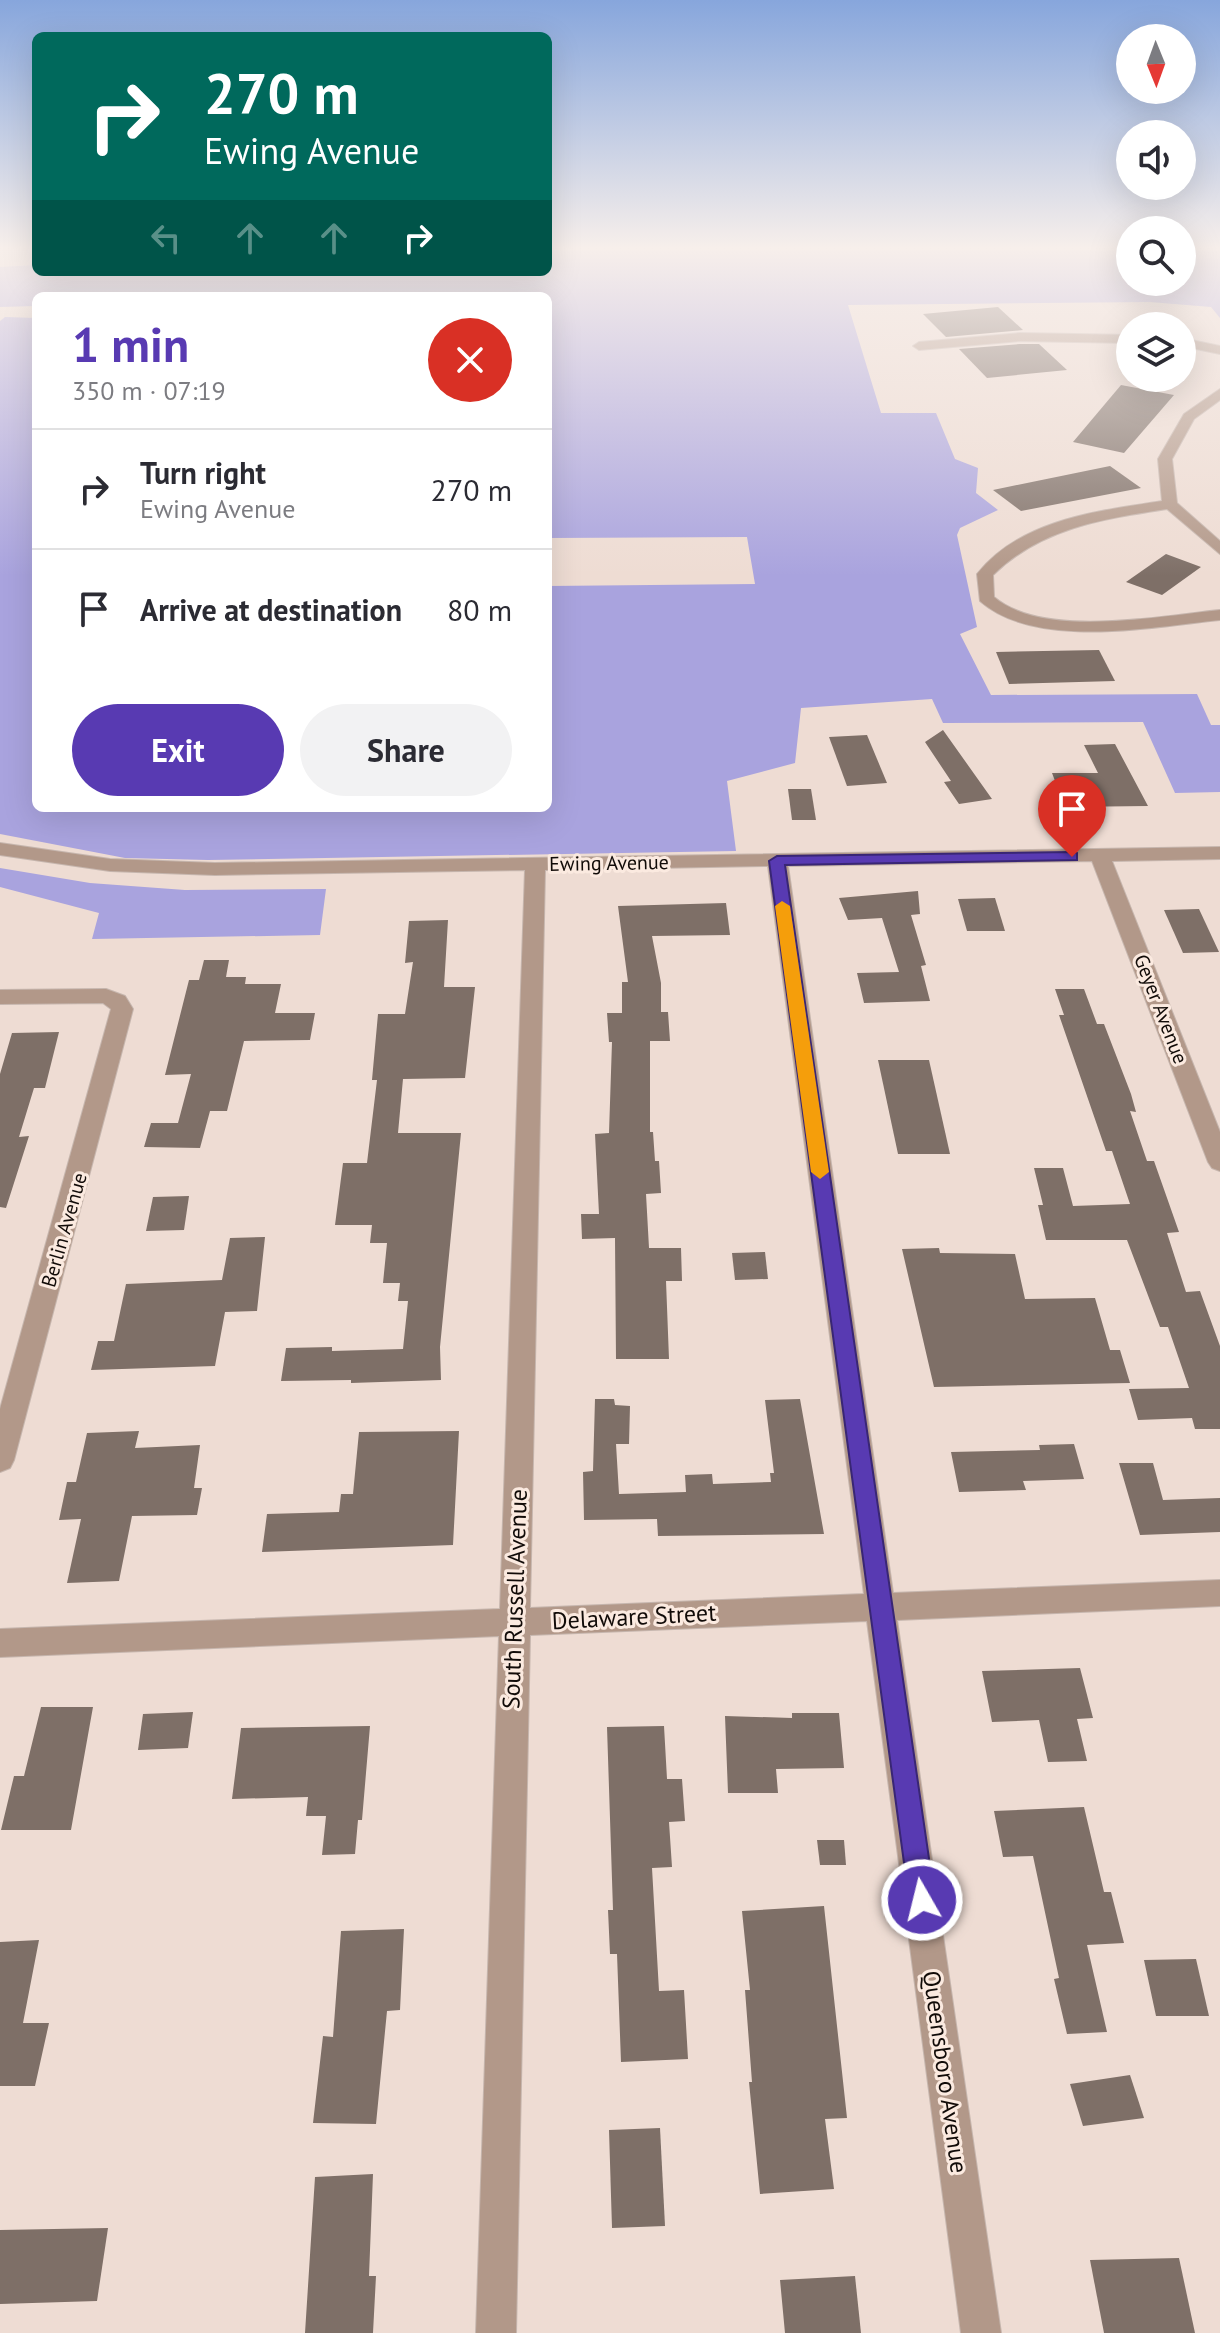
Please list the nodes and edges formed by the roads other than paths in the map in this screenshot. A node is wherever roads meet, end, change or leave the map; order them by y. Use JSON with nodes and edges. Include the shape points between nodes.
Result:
{"nodes":[{"id":1,"x":1220,"y":393,"type":"edge"},
{"id":2,"x":1170,"y":504,"type":"junction"},
{"id":3,"x":1220,"y":549,"type":"edge"},
{"id":4,"x":1220,"y":615,"type":"edge"},
{"id":5,"x":0,"y":849,"type":"edge"},
{"id":6,"x":1220,"y":853,"type":"edge"},
{"id":7,"x":1100,"y":856,"type":"junction"},
{"id":8,"x":777,"y":861,"type":"junction"},
{"id":9,"x":535,"y":865,"type":"junction"},
{"id":10,"x":0,"y":997,"type":"edge"},
{"id":11,"x":1220,"y":1162,"type":"edge"},
{"id":12,"x":0,"y":1460,"type":"edge"},
{"id":13,"x":1220,"y":1593,"type":"edge"},
{"id":14,"x":881,"y":1606,"type":"junction"},
{"id":15,"x":513,"y":1623,"type":"junction"},
{"id":16,"x":0,"y":1643,"type":"edge"},
{"id":17,"x":496,"y":2333,"type":"edge"},
{"id":18,"x":981,"y":2333,"type":"edge"}],
"edges":[{"from":1,"to":2,"type":"street","via":[[1189,417],[1165,459]]},
{"from":2,"to":3,"type":"street"},
{"from":2,"to":4,"type":"street","via":[[1083,519],[1025,541],[985,574],[986,598],[1006,614],[1036,621],[1149,622]]},
{"from":5,"to":9,"type":"street","name":"Ewing Avenue","via":[[173,869]]},
{"from":6,"to":7,"type":"street","name":"Ewing Avenue"},
{"from":7,"to":8,"type":"street","name":"Ewing Avenue"},
{"from":7,"to":11,"type":"street","name":"Geyer Avenue"},
{"from":8,"to":9,"type":"street","name":"Ewing Avenue"},
{"from":8,"to":14,"type":"street","name":"Queensboro Avenue"},
{"from":9,"to":15,"type":"street","name":"South Russell Avenue"},
{"from":10,"to":12,"type":"street","name":"Berlin Avenue","via":[[90,995],[117,1001],[122,1009]]},
{"from":13,"to":14,"type":"street","name":"Delaware Street"},
{"from":14,"to":15,"type":"street","name":"Delaware Street"},
{"from":14,"to":18,"type":"street","name":"Queensboro Avenue"},
{"from":15,"to":16,"type":"street","name":"Delaware Street"},
{"from":15,"to":17,"type":"street","name":"South Russell Avenue"}]}
